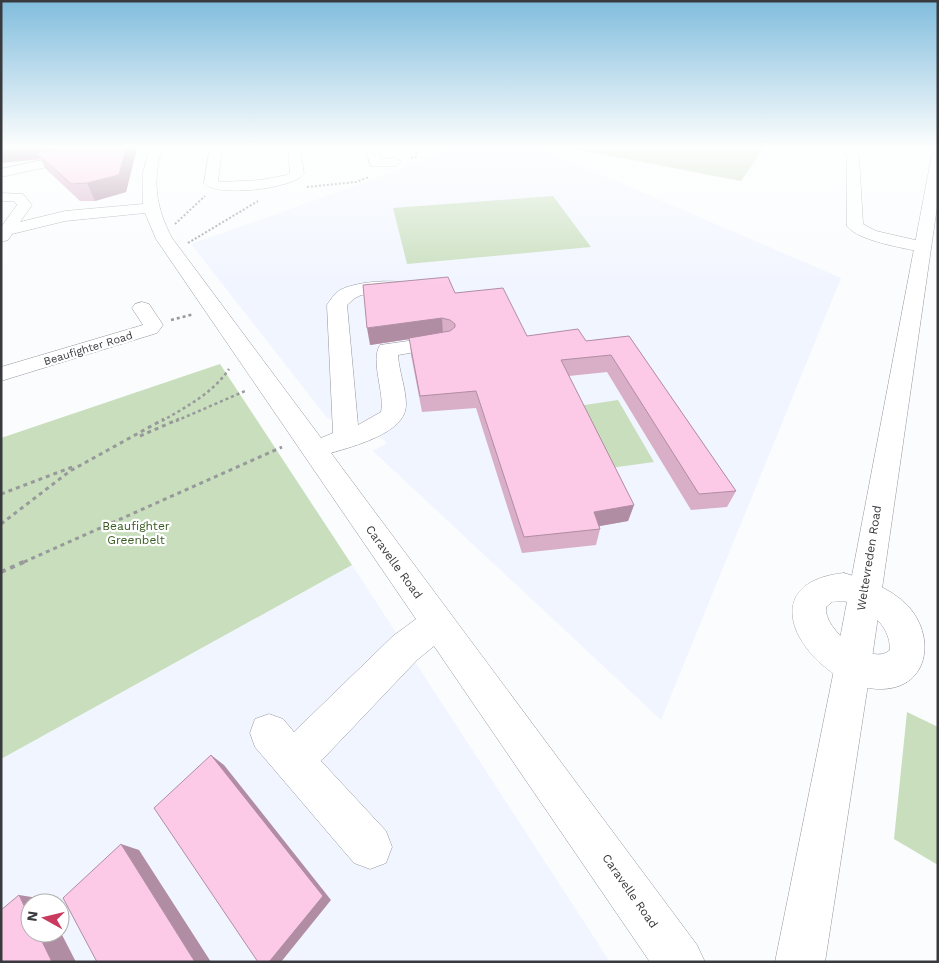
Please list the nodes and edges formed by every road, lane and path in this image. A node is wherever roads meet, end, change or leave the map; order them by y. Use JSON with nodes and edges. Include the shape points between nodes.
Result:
{"nodes":[{"id":1,"x":147,"y":193,"type":"edge"},
{"id":2,"x":210,"y":193,"type":"edge"},
{"id":3,"x":269,"y":193,"type":"edge"},
{"id":4,"x":855,"y":193,"type":"edge"},
{"id":5,"x":931,"y":193,"type":"edge"},
{"id":6,"x":1,"y":197,"type":"edge"},
{"id":7,"x":150,"y":208,"type":"junction"},
{"id":8,"x":173,"y":225,"type":"dead end"},
{"id":9,"x":3,"y":233,"type":"edge"},
{"id":10,"x":185,"y":245,"type":"dead end"},
{"id":11,"x":922,"y":246,"type":"junction"},
{"id":12,"x":416,"y":285,"type":"edge"},
{"id":13,"x":142,"y":308,"type":"dead end"},
{"id":14,"x":195,"y":314,"type":"dead end"},
{"id":15,"x":170,"y":320,"type":"dead end"},
{"id":16,"x":444,"y":342,"type":"edge"},
{"id":17,"x":230,"y":370,"type":"dead end"},
{"id":18,"x":1,"y":374,"type":"edge"},
{"id":19,"x":245,"y":391,"type":"dead end"},
{"id":20,"x":346,"y":436,"type":"junction"},
{"id":21,"x":132,"y":438,"type":"junction"},
{"id":22,"x":282,"y":447,"type":"dead end"},
{"id":23,"x":315,"y":452,"type":"junction"},
{"id":24,"x":80,"y":464,"type":"junction"},
{"id":25,"x":1,"y":494,"type":"edge"},
{"id":26,"x":1,"y":524,"type":"edge"},
{"id":27,"x":1,"y":572,"type":"edge"},
{"id":28,"x":863,"y":593,"type":"junction"},
{"id":29,"x":438,"y":623,"type":"junction"},
{"id":30,"x":852,"y":665,"type":"junction"},
{"id":31,"x":370,"y":847,"type":"dead end"},
{"id":32,"x":680,"y":962,"type":"edge"},
{"id":33,"x":800,"y":962,"type":"edge"}],
"edges":[{"from":1,"to":7,"type":"street","name":"Caravelle Road"},
{"from":2,"to":8,"type":"path"},
{"from":3,"to":10,"type":"path"},
{"from":4,"to":11,"type":"street","via":[[855,226],[870,234]]},
{"from":5,"to":11,"type":"street","name":"Weltevreden Road"},
{"from":6,"to":9,"type":"street","via":[[18,198],[25,205]]},
{"from":7,"to":9,"type":"street","via":[[65,216]]},
{"from":7,"to":23,"type":"street","name":"Caravelle Road","via":[[164,239]]},
{"from":11,"to":28,"type":"street","name":"Weltevreden Road"},
{"from":12,"to":20,"type":"street","via":[[353,291],[340,298],[337,305]]},
{"from":13,"to":18,"type":"street","name":"Beaufighter Road","via":[[153,325],[150,329]]},
{"from":14,"to":15,"type":"path"},
{"from":16,"to":20,"type":"street","via":[[388,350],[394,401],[391,416],[372,429]]},
{"from":17,"to":21,"type":"path","via":[[202,396]]},
{"from":19,"to":21,"type":"path"},
{"from":20,"to":23,"type":"street"},
{"from":21,"to":24,"type":"path"},
{"from":22,"to":27,"type":"path"},
{"from":23,"to":29,"type":"street","name":"Caravelle Road"},
{"from":24,"to":25,"type":"path"},
{"from":24,"to":26,"type":"path"},
{"from":28,"to":30,"type":"street","name":"Weltevreden Road"},
{"from":28,"to":30,"type":"street","via":[[886,606],[901,623],[909,642],[907,658],[895,669],[876,671]]},
{"from":29,"to":31,"type":"street","via":[[281,746]]},
{"from":29,"to":32,"type":"street","name":"Caravelle Road"},
{"from":30,"to":33,"type":"street","name":"Weltevreden Road"}]}
